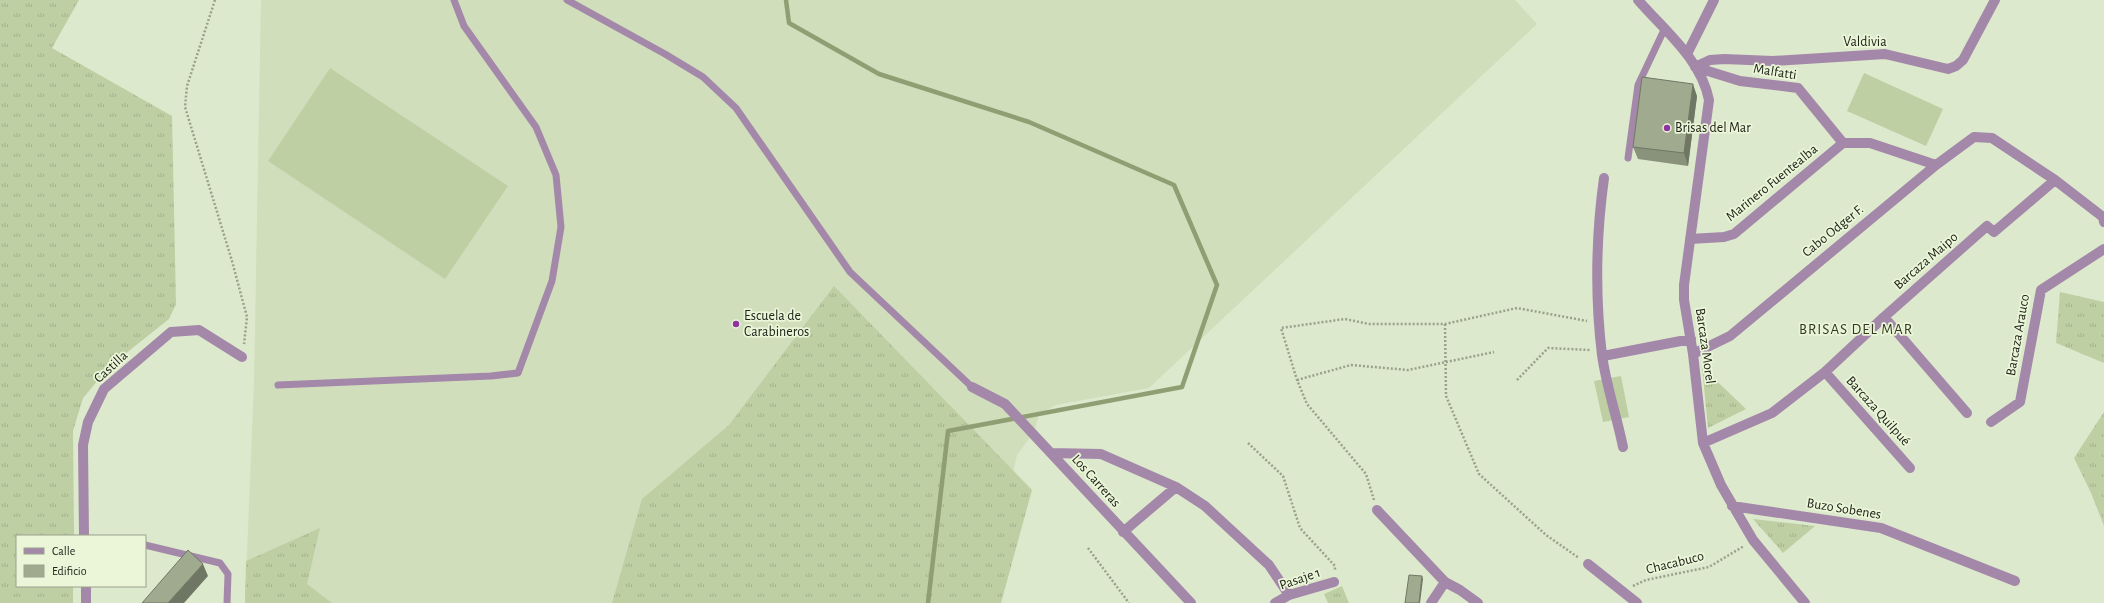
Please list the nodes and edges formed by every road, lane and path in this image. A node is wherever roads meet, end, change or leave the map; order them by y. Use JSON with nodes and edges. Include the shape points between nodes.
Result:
{"nodes":[{"id":1,"x":215,"y":0,"type":"edge"},
{"id":2,"x":454,"y":0,"type":"edge"},
{"id":3,"x":567,"y":0,"type":"edge"},
{"id":4,"x":1638,"y":0,"type":"edge"},
{"id":5,"x":1714,"y":0,"type":"edge"},
{"id":6,"x":1995,"y":0,"type":"edge"},
{"id":7,"x":1664,"y":30,"type":"junction"},
{"id":8,"x":1687,"y":54,"type":"junction"},
{"id":9,"x":1695,"y":67,"type":"junction"},
{"id":10,"x":1844,"y":142,"type":"junction"},
{"id":11,"x":1628,"y":158,"type":"dead end"},
{"id":12,"x":1936,"y":165,"type":"junction"},
{"id":13,"x":1604,"y":178,"type":"dead end"},
{"id":14,"x":2055,"y":180,"type":"junction"},
{"id":15,"x":2104,"y":219,"type":"edge"},
{"id":16,"x":1690,"y":239,"type":"junction"},
{"id":17,"x":2104,"y":249,"type":"edge"},
{"id":18,"x":1884,"y":317,"type":"junction"},
{"id":19,"x":1445,"y":324,"type":"junction"},
{"id":20,"x":1600,"y":324,"type":"junction"},
{"id":21,"x":1691,"y":339,"type":"junction"},
{"id":22,"x":1494,"y":352,"type":"dead end"},
{"id":23,"x":1602,"y":354,"type":"junction"},
{"id":24,"x":1693,"y":354,"type":"junction"},
{"id":25,"x":242,"y":357,"type":"joint"},
{"id":26,"x":1446,"y":364,"type":"junction"},
{"id":27,"x":1825,"y":372,"type":"junction"},
{"id":28,"x":1297,"y":380,"type":"junction"},
{"id":29,"x":1517,"y":380,"type":"dead end"},
{"id":30,"x":278,"y":385,"type":"dead end"},
{"id":31,"x":972,"y":388,"type":"joint"},
{"id":32,"x":1967,"y":413,"type":"dead end"},
{"id":33,"x":1991,"y":422,"type":"dead end"},
{"id":34,"x":1248,"y":443,"type":"dead end"},
{"id":35,"x":1703,"y":443,"type":"junction"},
{"id":36,"x":1624,"y":447,"type":"dead end"},
{"id":37,"x":1051,"y":453,"type":"junction"},
{"id":38,"x":1910,"y":468,"type":"dead end"},
{"id":39,"x":1176,"y":486,"type":"junction"},
{"id":40,"x":1732,"y":506,"type":"junction"},
{"id":41,"x":1377,"y":510,"type":"joint"},
{"id":42,"x":1123,"y":532,"type":"junction"},
{"id":43,"x":84,"y":535,"type":"edge"},
{"id":44,"x":1753,"y":540,"type":"junction"},
{"id":45,"x":146,"y":545,"type":"edge"},
{"id":46,"x":1088,"y":548,"type":"dead end"},
{"id":47,"x":1588,"y":564,"type":"joint"},
{"id":48,"x":2015,"y":581,"type":"dead end"},
{"id":49,"x":1334,"y":582,"type":"joint"},
{"id":50,"x":1445,"y":582,"type":"junction"},
{"id":51,"x":86,"y":587,"type":"edge"},
{"id":52,"x":1621,"y":590,"type":"junction"},
{"id":53,"x":1289,"y":595,"type":"junction"},
{"id":54,"x":86,"y":603,"type":"edge"},
{"id":55,"x":227,"y":603,"type":"edge"},
{"id":56,"x":1129,"y":603,"type":"edge"},
{"id":57,"x":1191,"y":603,"type":"edge"},
{"id":58,"x":1275,"y":603,"type":"edge"},
{"id":59,"x":1431,"y":603,"type":"edge"},
{"id":60,"x":1478,"y":603,"type":"edge"},
{"id":61,"x":1637,"y":603,"type":"edge"},
{"id":62,"x":1805,"y":603,"type":"edge"}],
"edges":[{"from":1,"to":25,"type":"path","via":[[187,86],[185,107],[247,317]]},
{"from":2,"to":30,"type":"lane","via":[[464,26],[536,127],[556,175],[561,228],[552,281],[518,373],[483,377]]},
{"from":3,"to":31,"type":"lane","via":[[703,77],[736,108],[850,272]]},
{"from":4,"to":7,"type":"street"},
{"from":5,"to":8,"type":"street"},
{"from":6,"to":9,"type":"street","name":"Valdivia","via":[[1963,60],[1948,69],[1885,54],[1773,61],[1724,59],[1710,60]]},
{"from":7,"to":8,"type":"street"},
{"from":7,"to":11,"type":"lane","via":[[1638,85]]},
{"from":8,"to":9,"type":"street"},
{"from":9,"to":10,"type":"street","name":"Malfatti","via":[[1740,81],[1798,88]]},
{"from":9,"to":16,"type":"street","name":"Barcaza Morel","via":[[1705,82],[1709,100]]},
{"from":10,"to":12,"type":"street","via":[[1870,143]]},
{"from":10,"to":16,"type":"street","name":"Marinero Fuentealba","via":[[1734,234]]},
{"from":12,"to":14,"type":"street","name":"Cabo Odger F.","via":[[1974,137],[1992,138]]},
{"from":12,"to":24,"type":"street","name":"Cabo Odger F.","via":[[1730,336]]},
{"from":13,"to":20,"type":"street","via":[[1598,222]]},
{"from":14,"to":15,"type":"street"},
{"from":14,"to":18,"type":"street","name":"Barcaza Maipo","via":[[1994,232],[1987,226]]},
{"from":16,"to":21,"type":"street","name":"Barcaza Morel","via":[[1684,300]]},
{"from":17,"to":33,"type":"street","name":"Barcaza Arauco","via":[[2040,290],[2020,402]]},
{"from":18,"to":27,"type":"street","name":"Barcaza Maipo"},
{"from":18,"to":32,"type":"street"},
{"from":19,"to":20,"type":"path","via":[[1517,308]]},
{"from":19,"to":26,"type":"path"},
{"from":19,"to":28,"type":"path","via":[[1369,324],[1345,319],[1281,328]]},
{"from":20,"to":23,"type":"street"},
{"from":21,"to":23,"type":"street"},
{"from":21,"to":24,"type":"street","name":"Barcaza Morel"},
{"from":22,"to":26,"type":"path"},
{"from":23,"to":29,"type":"path","via":[[1548,348]]},
{"from":23,"to":36,"type":"street"},
{"from":24,"to":35,"type":"street","name":"Barcaza Morel"},
{"from":25,"to":43,"type":"street","name":"Castilla","via":[[199,330],[171,332],[104,390],[88,422],[83,445]]},
{"from":26,"to":28,"type":"path","via":[[1408,370],[1351,365]]},
{"from":26,"to":47,"type":"path","via":[[1446,396],[1479,474],[1546,535]]},
{"from":27,"to":35,"type":"street","name":"Barcaza Maipo","via":[[1772,414]]},
{"from":27,"to":38,"type":"street","name":"Barcaza Quilpué"},
{"from":28,"to":41,"type":"path","via":[[1307,404],[1366,474]]},
{"from":31,"to":37,"type":"street","name":"Los Carreras","via":[[1005,404]]},
{"from":34,"to":49,"type":"path","via":[[1283,476],[1300,528],[1335,566]]},
{"from":35,"to":40,"type":"street","name":"Barcaza Morel"},
{"from":37,"to":39,"type":"street","via":[[1101,454]]},
{"from":37,"to":42,"type":"street","name":"Los Carreras"},
{"from":39,"to":42,"type":"street"},
{"from":39,"to":53,"type":"street","via":[[1205,506],[1269,565]]},
{"from":40,"to":44,"type":"street","name":"Barcaza Morel"},
{"from":40,"to":48,"type":"street","name":"Buzo Sobenes","via":[[1882,528]]},
{"from":41,"to":50,"type":"street"},
{"from":42,"to":57,"type":"street","name":"Los Carreras"},
{"from":44,"to":52,"type":"path","name":"Chacabuco","via":[[1709,567],[1646,580]]},
{"from":44,"to":62,"type":"street","name":"Barcaza Morel"},
{"from":45,"to":55,"type":"lane","via":[[220,563],[228,574]]},
{"from":46,"to":56,"type":"path"},
{"from":47,"to":52,"type":"street"},
{"from":49,"to":53,"type":"street","name":"Pasaje 1"},
{"from":50,"to":59,"type":"street"},
{"from":50,"to":60,"type":"street"},
{"from":51,"to":54,"type":"street"},
{"from":52,"to":61,"type":"street"},
{"from":53,"to":58,"type":"street","name":"Pasaje 1"}]}
